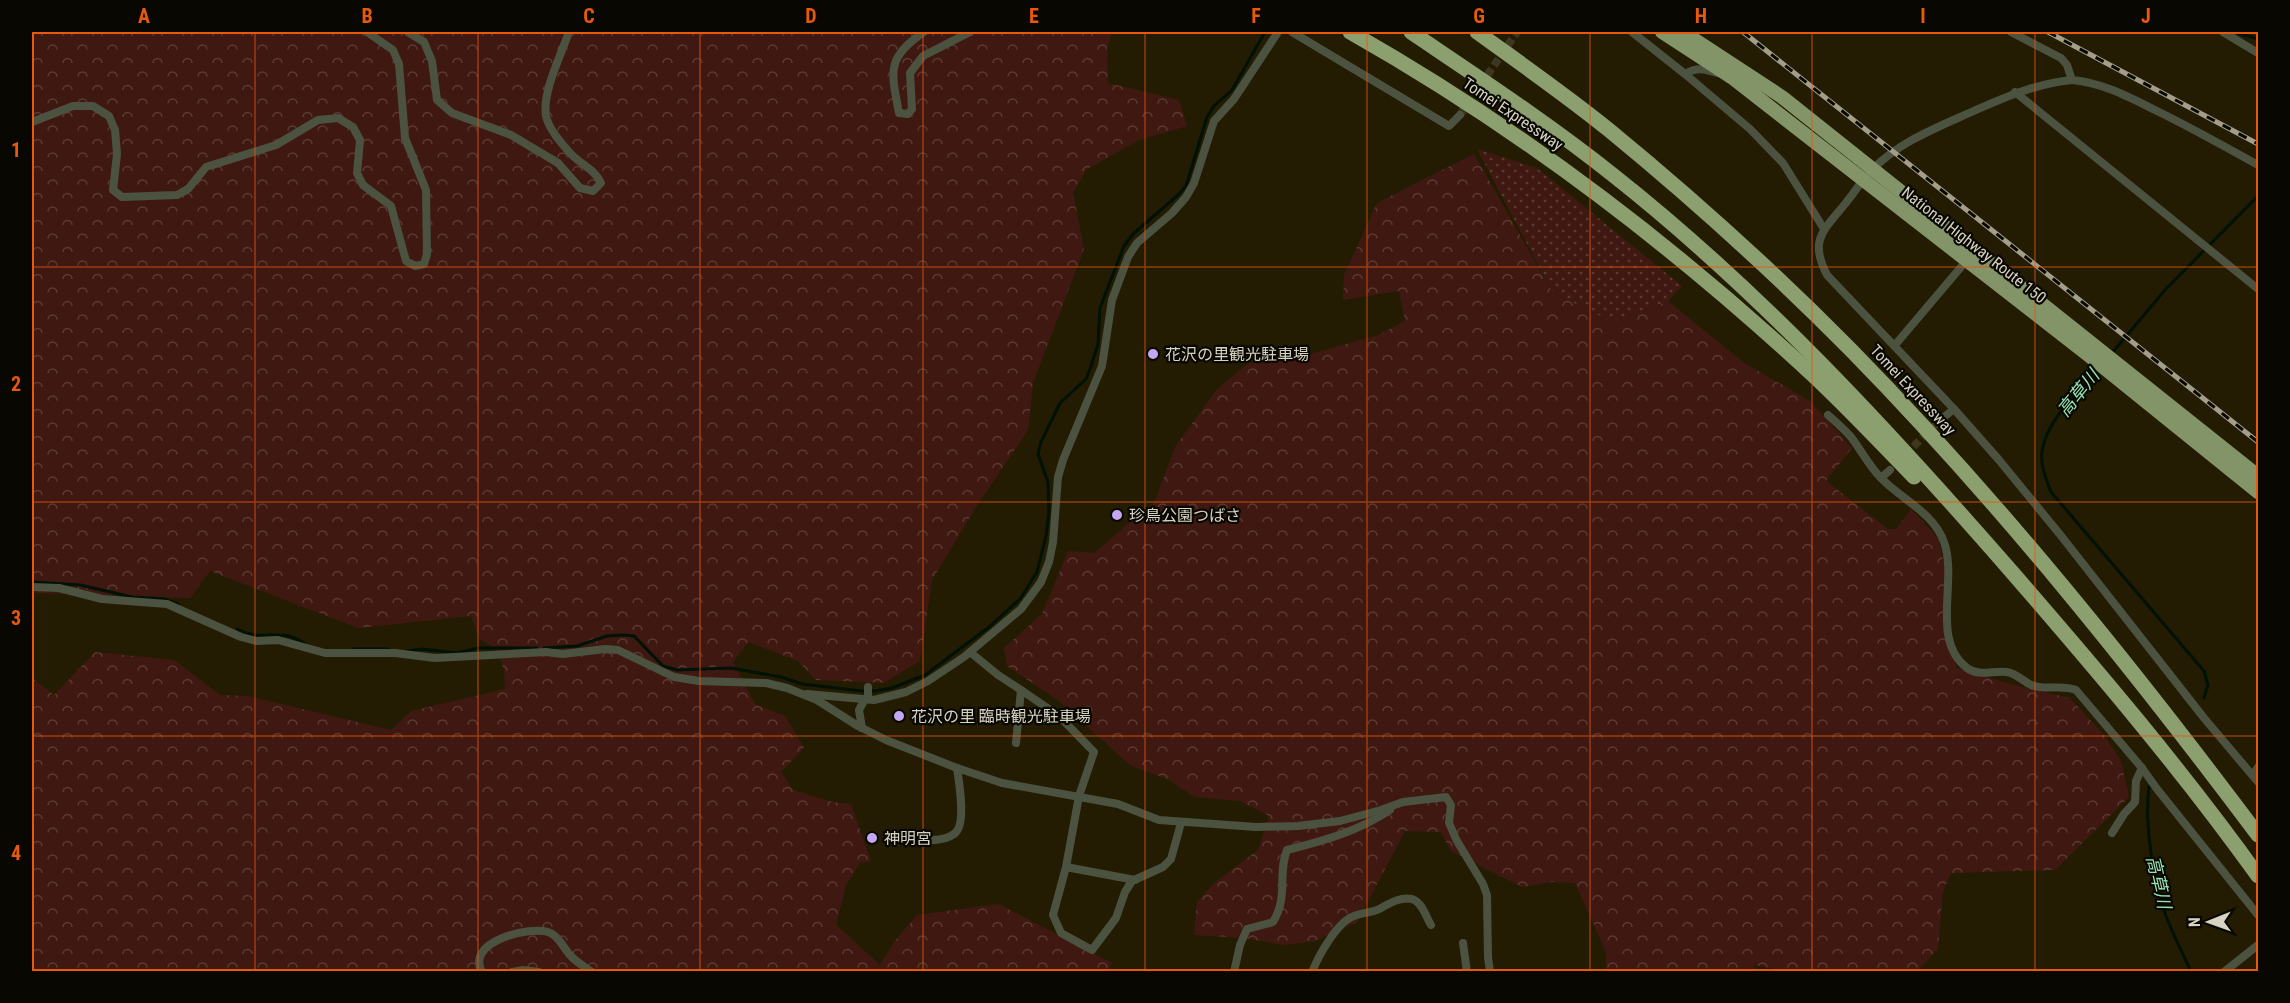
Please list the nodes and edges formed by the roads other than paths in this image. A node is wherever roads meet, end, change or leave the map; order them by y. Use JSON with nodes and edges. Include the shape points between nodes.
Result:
{"nodes":[{"id":1,"x":367,"y":32,"type":"edge"},
{"id":2,"x":408,"y":32,"type":"edge"},
{"id":3,"x":569,"y":32,"type":"edge"},
{"id":4,"x":924,"y":32,"type":"edge"},
{"id":5,"x":970,"y":32,"type":"edge"},
{"id":6,"x":1278,"y":32,"type":"edge"},
{"id":7,"x":1292,"y":32,"type":"edge"},
{"id":8,"x":1350,"y":32,"type":"edge"},
{"id":9,"x":1411,"y":32,"type":"edge"},
{"id":10,"x":1478,"y":32,"type":"edge"},
{"id":11,"x":1632,"y":32,"type":"edge"},
{"id":12,"x":1662,"y":32,"type":"edge"},
{"id":13,"x":1683,"y":32,"type":"edge"},
{"id":14,"x":1697,"y":32,"type":"edge"},
{"id":15,"x":2011,"y":32,"type":"edge"},
{"id":16,"x":2223,"y":32,"type":"edge"},
{"id":17,"x":2259,"y":53,"type":"edge"},
{"id":18,"x":1718,"y":54,"type":"junction"},
{"id":19,"x":1685,"y":74,"type":"junction"},
{"id":20,"x":1734,"y":79,"type":"junction"},
{"id":21,"x":2072,"y":80,"type":"junction"},
{"id":22,"x":2015,"y":92,"type":"junction"},
{"id":23,"x":1460,"y":115,"type":"dead end"},
{"id":24,"x":32,"y":122,"type":"edge"},
{"id":25,"x":2259,"y":165,"type":"edge"},
{"id":26,"x":1869,"y":175,"type":"junction"},
{"id":27,"x":1824,"y":229,"type":"junction"},
{"id":28,"x":1967,"y":260,"type":"junction"},
{"id":29,"x":2259,"y":289,"type":"edge"},
{"id":30,"x":1895,"y":345,"type":"junction"},
{"id":31,"x":2098,"y":355,"type":"junction"},
{"id":32,"x":2113,"y":367,"type":"junction"},
{"id":33,"x":1954,"y":409,"type":"junction"},
{"id":34,"x":1828,"y":415,"type":"dead end"},
{"id":35,"x":1939,"y":421,"type":"tunnel mouth"},
{"id":36,"x":1890,"y":470,"type":"dead end"},
{"id":37,"x":2259,"y":476,"type":"edge"},
{"id":38,"x":1881,"y":478,"type":"junction"},
{"id":39,"x":2259,"y":492,"type":"edge"},
{"id":40,"x":32,"y":587,"type":"edge"},
{"id":41,"x":970,"y":652,"type":"junction"},
{"id":42,"x":2089,"y":662,"type":"junction"},
{"id":43,"x":868,"y":687,"type":"dead end"},
{"id":44,"x":1021,"y":690,"type":"junction"},
{"id":45,"x":804,"y":694,"type":"junction"},
{"id":46,"x":867,"y":699,"type":"junction"},
{"id":47,"x":862,"y":728,"type":"junction"},
{"id":48,"x":1016,"y":743,"type":"dead end"},
{"id":49,"x":957,"y":768,"type":"junction"},
{"id":50,"x":2142,"y":768,"type":"junction"},
{"id":51,"x":2257,"y":774,"type":"edge"},
{"id":52,"x":1079,"y":796,"type":"junction"},
{"id":53,"x":1403,"y":802,"type":"junction"},
{"id":54,"x":1180,"y":823,"type":"junction"},
{"id":55,"x":2112,"y":833,"type":"dead end"},
{"id":56,"x":2259,"y":835,"type":"edge"},
{"id":57,"x":911,"y":840,"type":"dead end"},
{"id":58,"x":1066,"y":867,"type":"junction"},
{"id":59,"x":2259,"y":876,"type":"edge"},
{"id":60,"x":1135,"y":880,"type":"junction"},
{"id":61,"x":2259,"y":915,"type":"edge"},
{"id":62,"x":1431,"y":925,"type":"dead end"},
{"id":63,"x":1463,"y":943,"type":"dead end"},
{"id":64,"x":2259,"y":945,"type":"edge"},
{"id":65,"x":482,"y":972,"type":"edge"},
{"id":66,"x":512,"y":972,"type":"edge"},
{"id":67,"x":539,"y":972,"type":"edge"},
{"id":68,"x":592,"y":972,"type":"edge"},
{"id":69,"x":1234,"y":972,"type":"edge"},
{"id":70,"x":1312,"y":972,"type":"edge"},
{"id":71,"x":1467,"y":972,"type":"edge"},
{"id":72,"x":1490,"y":972,"type":"edge"},
{"id":73,"x":2224,"y":972,"type":"edge"}],
"edges":[{"from":1,"to":24,"type":"street","via":[[393,50],[399,64],[405,138],[426,190],[424,264],[415,266],[406,261],[391,206],[363,185],[357,173],[360,140],[352,127],[338,118],[318,120],[276,145],[206,167],[188,189],[177,195],[122,197],[113,190],[117,154],[109,116],[93,106],[73,106]]},
{"from":2,"to":3,"type":"street","via":[[424,42],[432,61],[437,100],[452,112],[511,135],[558,163],[580,188],[593,191],[601,183],[597,174],[574,157],[546,118],[546,97]]},
{"from":4,"to":5,"type":"street","via":[[908,42],[893,67],[899,113],[904,115],[912,109],[910,73],[923,56]]},
{"from":6,"to":41,"type":"street","via":[[1234,99],[1214,121],[1186,197],[1137,243],[1128,257],[1112,300],[1102,366],[1063,460],[1053,542],[1041,582],[1021,609]]},
{"from":7,"to":23,"type":"street","via":[[1449,126]]},
{"from":8,"to":42,"type":"highway","name":"Tomei Expressway","via":[[1496,122],[1735,305],[1833,395]]},
{"from":9,"to":42,"type":"highway","name":"Tomei Expressway","via":[[1614,175],[1748,292],[1825,367],[1938,488]]},
{"from":10,"to":56,"type":"highway","name":"Tomei Expressway","via":[[1608,129],[1683,193],[1852,351],[2023,539]]},
{"from":11,"to":19,"type":"street"},
{"from":12,"to":20,"type":"highway","name":"National Highway Route 150"},
{"from":13,"to":18,"type":"highway","name":"National Highway Route 150"},
{"from":14,"to":18,"type":"street"},
{"from":15,"to":21,"type":"street","via":[[2061,58]]},
{"from":16,"to":17,"type":"street"},
{"from":18,"to":26,"type":"highway","name":"National Highway Route 150","via":[[1782,97]]},
{"from":19,"to":20,"type":"street","via":[[1703,68]]},
{"from":19,"to":27,"type":"street","via":[[1783,163]]},
{"from":20,"to":26,"type":"highway","name":"National Highway Route 150"},
{"from":21,"to":22,"type":"street"},
{"from":21,"to":25,"type":"street","via":[[2113,89]]},
{"from":22,"to":26,"type":"street","via":[[1918,136]]},
{"from":22,"to":29,"type":"street"},
{"from":26,"to":27,"type":"street"},
{"from":26,"to":28,"type":"highway","name":"National Highway Route 150"},
{"from":26,"to":31,"type":"highway","name":"National Highway Route 150"},
{"from":27,"to":30,"type":"street","via":[[1819,250],[1827,275]]},
{"from":28,"to":30,"type":"street"},
{"from":28,"to":31,"type":"highway","name":"National Highway Route 150"},
{"from":30,"to":33,"type":"street"},
{"from":31,"to":32,"type":"highway","name":"National Highway Route 150"},
{"from":32,"to":37,"type":"highway","name":"National Highway Route 150"},
{"from":32,"to":39,"type":"highway","name":"National Highway Route 150"},
{"from":33,"to":35,"type":"street"},
{"from":33,"to":51,"type":"street","via":[[2062,537],[2204,718]]},
{"from":34,"to":38,"type":"street","via":[[1851,437]]},
{"from":36,"to":38,"type":"street"},
{"from":38,"to":50,"type":"street","via":[[1928,517],[1944,540],[1950,560],[1948,639],[1961,662],[1978,672],[2006,672],[2031,685],[2076,690]]},
{"from":40,"to":45,"type":"street","via":[[59,588],[102,599],[168,604],[241,637],[278,640],[325,653],[395,653],[435,658],[618,650],[674,676],[699,681],[766,683]]},
{"from":41,"to":44,"type":"street"},
{"from":41,"to":46,"type":"street","via":[[906,692]]},
{"from":42,"to":59,"type":"highway","name":"Tomei Expressway","via":[[2149,732]]},
{"from":43,"to":46,"type":"street"},
{"from":44,"to":48,"type":"street"},
{"from":44,"to":52,"type":"street","via":[[1059,716],[1094,752]]},
{"from":45,"to":46,"type":"street"},
{"from":45,"to":47,"type":"street"},
{"from":46,"to":47,"type":"street","via":[[859,710]]},
{"from":47,"to":49,"type":"street"},
{"from":49,"to":52,"type":"street","via":[[1002,783]]},
{"from":49,"to":57,"type":"street","via":[[959,829],[947,837]]},
{"from":50,"to":55,"type":"street","via":[[2136,781],[2135,802]]},
{"from":50,"to":61,"type":"street"},
{"from":52,"to":54,"type":"street"},
{"from":52,"to":58,"type":"street"},
{"from":53,"to":54,"type":"street","via":[[1340,821],[1298,826]]},
{"from":53,"to":69,"type":"street","via":[[1370,823],[1287,850],[1282,863],[1284,894],[1278,913],[1273,922],[1247,929]]},
{"from":53,"to":72,"type":"street","via":[[1446,797],[1451,805],[1449,823],[1487,894]]},
{"from":54,"to":60,"type":"street","via":[[1171,859]]},
{"from":58,"to":60,"type":"street"},
{"from":58,"to":60,"type":"street","via":[[1053,915],[1061,933],[1092,950],[1116,918],[1125,892]]},
{"from":62,"to":70,"type":"street","via":[[1413,899],[1353,916],[1338,929]]},
{"from":63,"to":71,"type":"street"},
{"from":64,"to":73,"type":"street"},
{"from":65,"to":68,"type":"street","via":[[479,959],[488,945],[537,930],[551,933],[571,957]]},
{"from":66,"to":67,"type":"street"}]}
